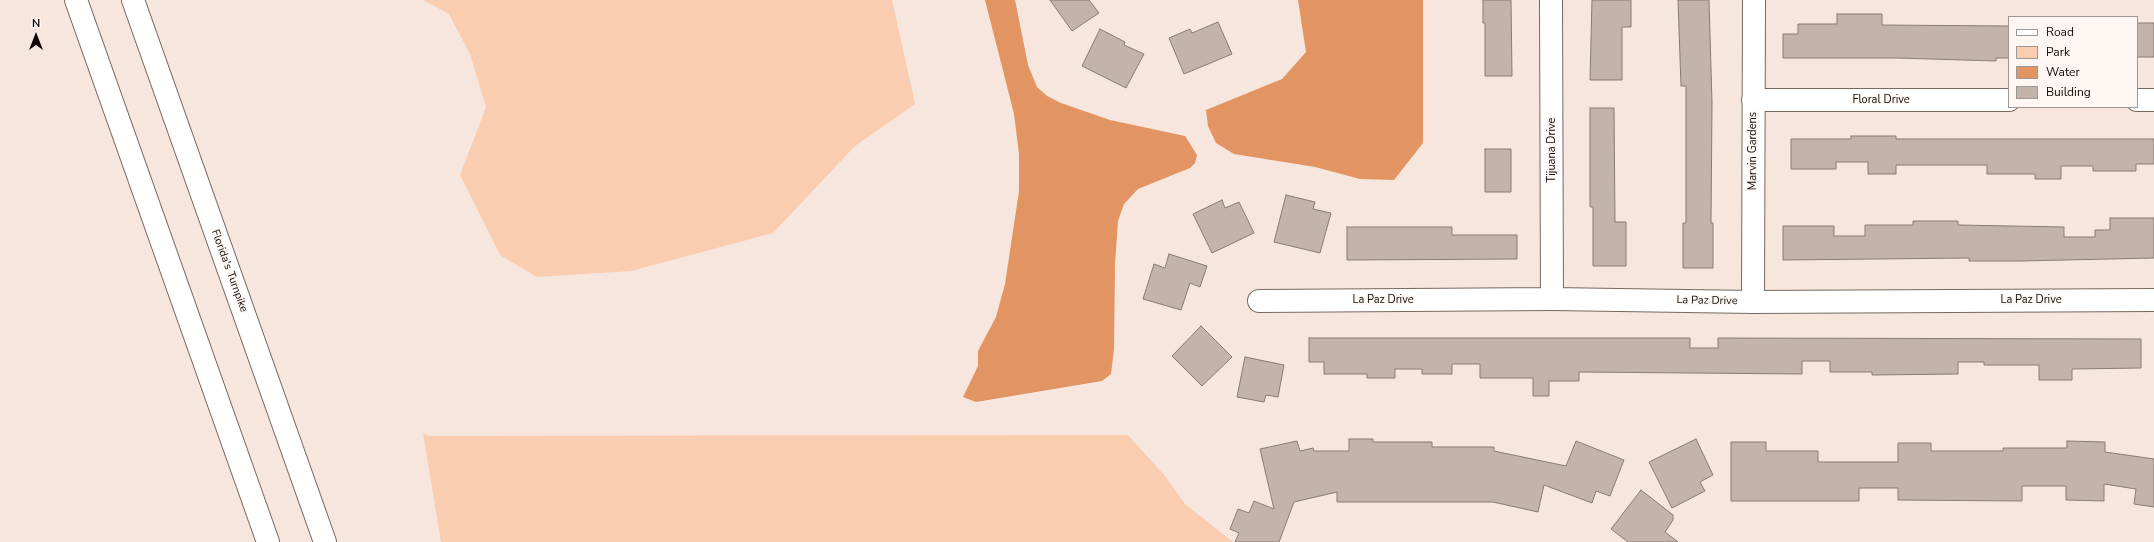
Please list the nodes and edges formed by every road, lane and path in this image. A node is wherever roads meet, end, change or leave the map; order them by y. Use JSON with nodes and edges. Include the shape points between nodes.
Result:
{"nodes":[{"id":1,"x":76,"y":0,"type":"edge"},
{"id":2,"x":133,"y":0,"type":"edge"},
{"id":3,"x":1551,"y":0,"type":"edge"},
{"id":4,"x":1754,"y":0,"type":"edge"},
{"id":5,"x":1753,"y":100,"type":"junction"},
{"id":6,"x":2008,"y":100,"type":"edge"},
{"id":7,"x":2138,"y":100,"type":"edge"},
{"id":8,"x":2154,"y":100,"type":"edge"},
{"id":9,"x":1552,"y":299,"type":"junction"},
{"id":10,"x":2154,"y":300,"type":"edge"},
{"id":11,"x":1259,"y":301,"type":"dead end"},
{"id":12,"x":1753,"y":302,"type":"junction"},
{"id":13,"x":268,"y":542,"type":"edge"},
{"id":14,"x":325,"y":542,"type":"edge"}],
"edges":[{"from":1,"to":13,"type":"main road"},
{"from":2,"to":14,"type":"main road","name":"Florida's Turnpike"},
{"from":3,"to":9,"type":"main road","name":"Tijuana Drive"},
{"from":4,"to":5,"type":"main road","name":"Marvin Gardens"},
{"from":5,"to":6,"type":"main road","name":"Floral Drive"},
{"from":5,"to":12,"type":"main road","name":"Marvin Gardens"},
{"from":7,"to":8,"type":"main road"},
{"from":9,"to":11,"type":"main road","name":"La Paz Drive"},
{"from":9,"to":12,"type":"main road","name":"La Paz Drive"},
{"from":10,"to":12,"type":"main road","name":"La Paz Drive"}]}
